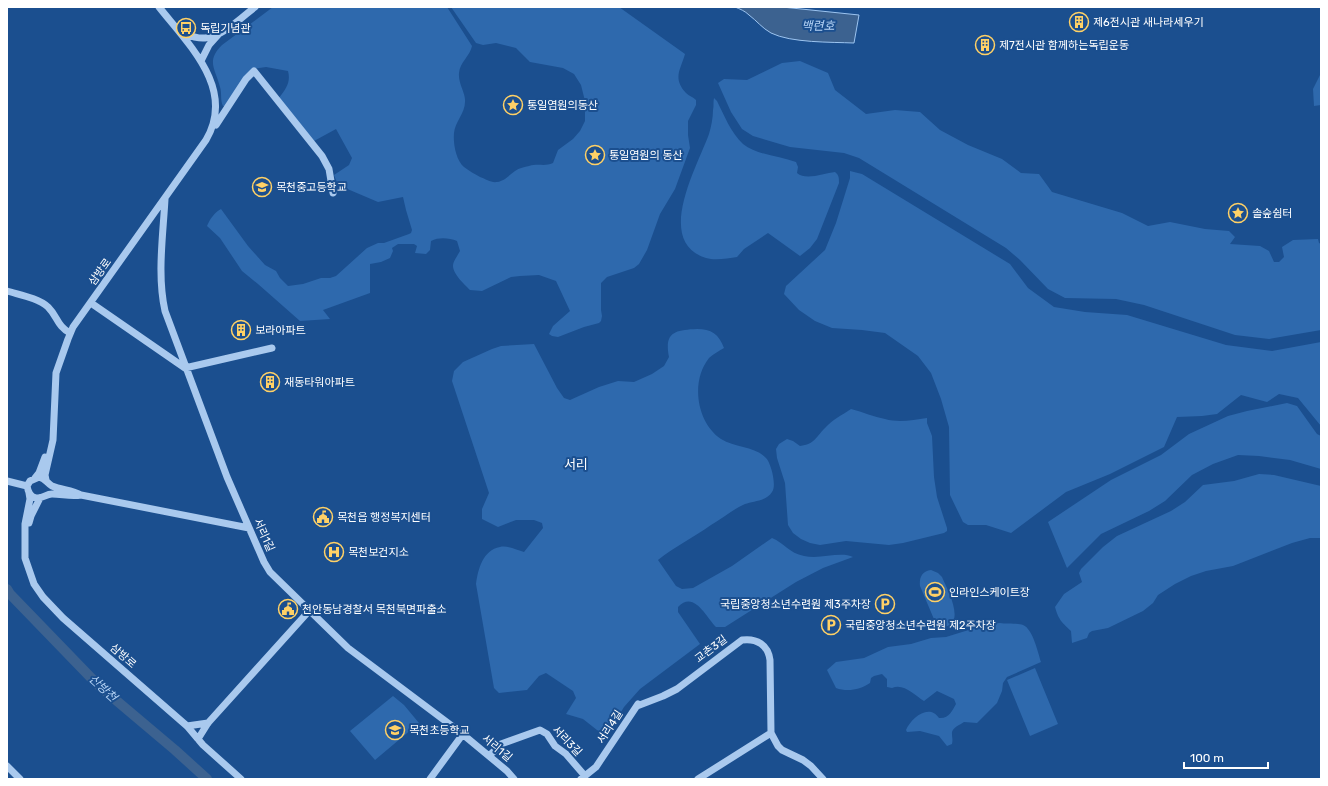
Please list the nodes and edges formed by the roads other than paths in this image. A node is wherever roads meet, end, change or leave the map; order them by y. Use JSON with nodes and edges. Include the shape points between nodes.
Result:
{"nodes":[{"id":1,"x":159,"y":7,"type":"edge"},
{"id":2,"x":255,"y":7,"type":"edge"},
{"id":3,"x":179,"y":32,"type":"junction"},
{"id":4,"x":218,"y":36,"type":"junction"},
{"id":5,"x":201,"y":61,"type":"junction"},
{"id":6,"x":212,"y":130,"type":"junction"},
{"id":7,"x":333,"y":192,"type":"dead end"},
{"id":8,"x":165,"y":199,"type":"junction"},
{"id":9,"x":7,"y":291,"type":"edge"},
{"id":10,"x":91,"y":303,"type":"junction"},
{"id":11,"x":70,"y":333,"type":"junction"},
{"id":12,"x":272,"y":348,"type":"dead end"},
{"id":13,"x":185,"y":368,"type":"junction"},
{"id":14,"x":51,"y":444,"type":"junction"},
{"id":15,"x":35,"y":478,"type":"junction"},
{"id":16,"x":7,"y":481,"type":"edge"},
{"id":17,"x":47,"y":482,"type":"junction"},
{"id":18,"x":28,"y":490,"type":"junction"},
{"id":19,"x":81,"y":496,"type":"junction"},
{"id":20,"x":42,"y":497,"type":"junction"},
{"id":21,"x":249,"y":528,"type":"junction"},
{"id":22,"x":25,"y":530,"type":"junction"},
{"id":23,"x":309,"y":611,"type":"junction"},
{"id":24,"x":638,"y":705,"type":"joint"},
{"id":25,"x":208,"y":723,"type":"junction"},
{"id":26,"x":187,"y":726,"type":"junction"},
{"id":27,"x":771,"y":733,"type":"junction"},
{"id":28,"x":463,"y":734,"type":"junction"},
{"id":29,"x":198,"y":739,"type":"junction"},
{"id":30,"x":489,"y":756,"type":"junction"},
{"id":31,"x":7,"y":766,"type":"edge"},
{"id":32,"x":583,"y":778,"type":"edge"},
{"id":33,"x":20,"y":779,"type":"edge"},
{"id":34,"x":241,"y":779,"type":"edge"},
{"id":35,"x":430,"y":779,"type":"edge"},
{"id":36,"x":514,"y":779,"type":"edge"},
{"id":37,"x":698,"y":779,"type":"edge"},
{"id":38,"x":823,"y":779,"type":"edge"}],
"edges":[{"from":1,"to":3,"type":"street","name":"삼방로"},
{"from":2,"to":4,"type":"street"},
{"from":3,"to":4,"type":"street","via":[[199,38]]},
{"from":3,"to":5,"type":"street","name":"삼방로"},
{"from":4,"to":5,"type":"street","via":[[209,45]]},
{"from":5,"to":6,"type":"street","name":"삼방로","via":[[214,91],[217,108]]},
{"from":6,"to":7,"type":"street","name":"삼방로","via":[[246,78],[254,71],[322,156],[329,169]]},
{"from":6,"to":8,"type":"street","name":"삼방로"},
{"from":8,"to":10,"type":"street","name":"삼방로"},
{"from":8,"to":13,"type":"street","name":"서리1길","via":[[162,294],[165,311]]},
{"from":9,"to":11,"type":"street","via":[[46,305],[63,329]]},
{"from":10,"to":11,"type":"street","name":"삼방로"},
{"from":10,"to":13,"type":"street"},
{"from":11,"to":14,"type":"street","name":"삼방로","via":[[56,373]]},
{"from":12,"to":13,"type":"street"},
{"from":13,"to":21,"type":"street","name":"서리1길"},
{"from":14,"to":15,"type":"street","name":"삼방로"},
{"from":14,"to":17,"type":"street","name":"삼방로","via":[[45,475]]},
{"from":15,"to":17,"type":"street","via":[[42,478]]},
{"from":15,"to":18,"type":"street","via":[[30,481]]},
{"from":16,"to":18,"type":"street"},
{"from":17,"to":19,"type":"street","via":[[56,488],[76,492]]},
{"from":17,"to":20,"type":"street","via":[[48,489]]},
{"from":18,"to":20,"type":"street","via":[[35,498]]},
{"from":18,"to":22,"type":"street","name":"삼방로","via":[[30,499]]},
{"from":19,"to":20,"type":"street","via":[[52,494]]},
{"from":19,"to":21,"type":"street"},
{"from":20,"to":22,"type":"street","name":"삼방로"},
{"from":21,"to":23,"type":"street","name":"서리1길","via":[[270,572]]},
{"from":22,"to":26,"type":"street","name":"삼방로","via":[[25,558],[34,584],[43,597],[75,629]]},
{"from":23,"to":25,"type":"street"},
{"from":23,"to":28,"type":"street","name":"서리1길","via":[[348,648]]},
{"from":24,"to":27,"type":"street","name":"교촌3길","via":[[677,689],[742,640],[752,640],[763,644],[769,653]]},
{"from":24,"to":32,"type":"street","name":"서리4길","via":[[596,767]]},
{"from":25,"to":26,"type":"street"},
{"from":25,"to":29,"type":"street"},
{"from":26,"to":29,"type":"street","name":"삼방로"},
{"from":27,"to":37,"type":"street"},
{"from":27,"to":38,"type":"street","via":[[782,750],[803,760]]},
{"from":28,"to":30,"type":"street","name":"서리1길"},
{"from":28,"to":35,"type":"street"},
{"from":29,"to":34,"type":"street","name":"삼방로"},
{"from":30,"to":32,"type":"street","name":"서리3길","via":[[501,744],[540,730],[566,754]]},
{"from":30,"to":36,"type":"street","name":"서리1길"},
{"from":31,"to":33,"type":"street"}]}
